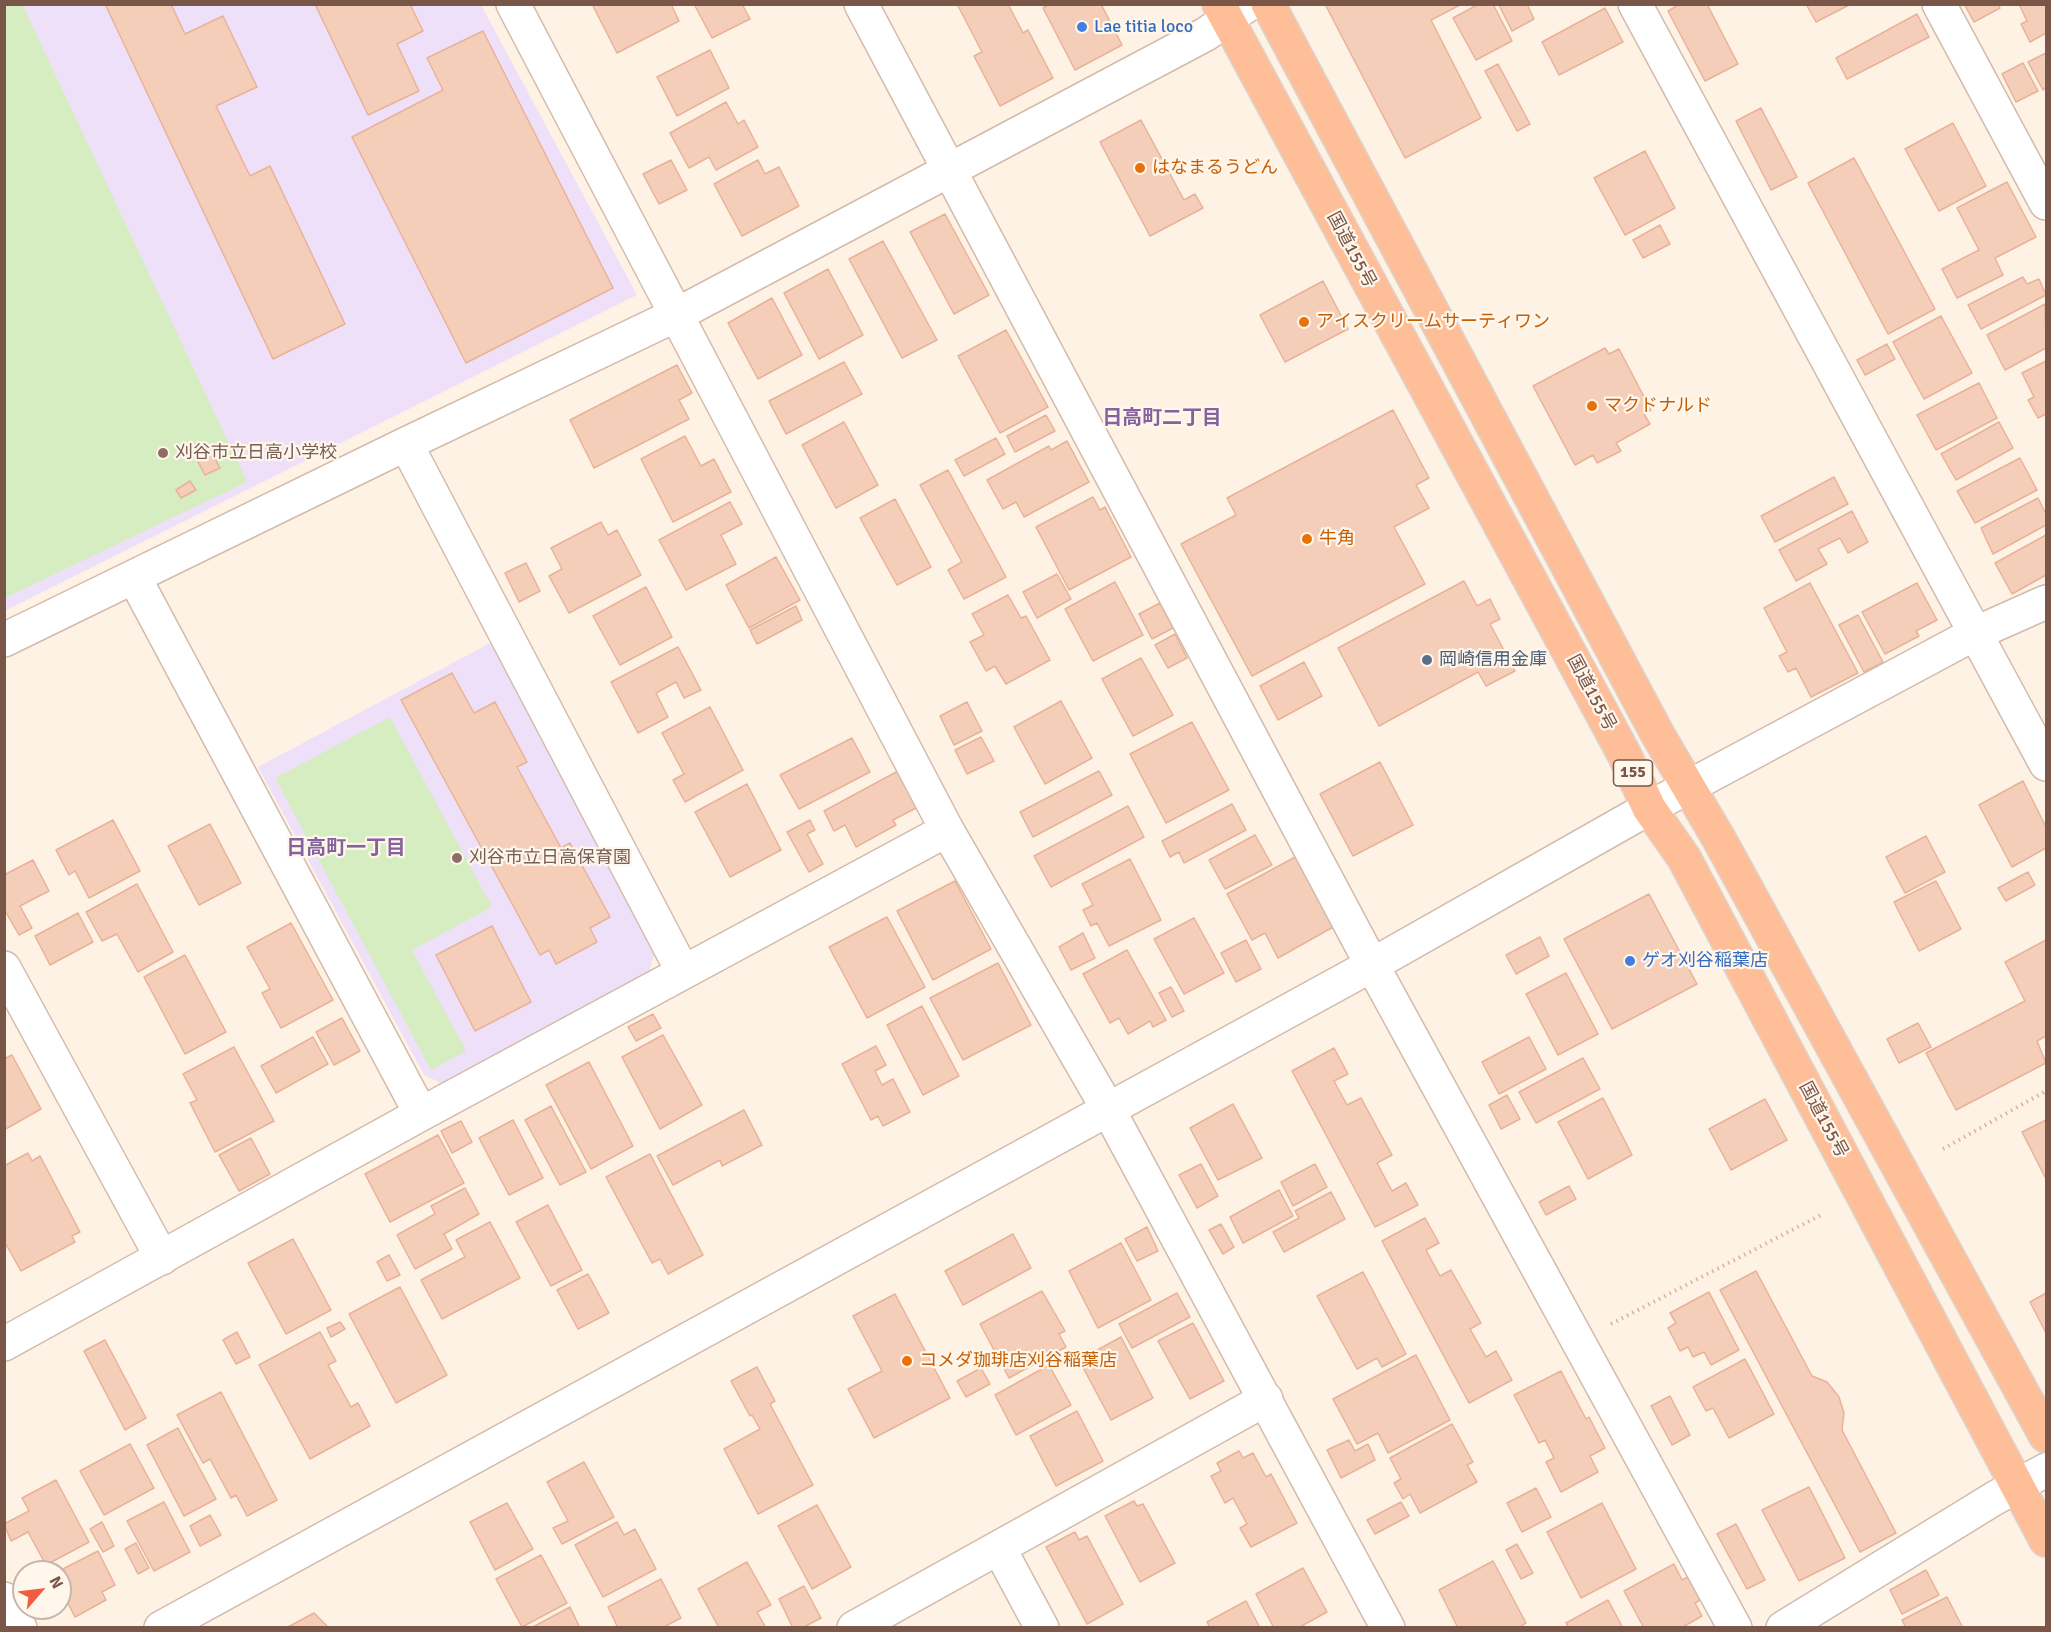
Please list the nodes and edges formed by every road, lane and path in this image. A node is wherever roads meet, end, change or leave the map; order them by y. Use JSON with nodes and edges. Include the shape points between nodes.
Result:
{"nodes":[{"id":1,"x":513,"y":4,"type":"edge"},
{"id":2,"x":861,"y":4,"type":"edge"},
{"id":3,"x":1268,"y":4,"type":"edge"},
{"id":4,"x":1635,"y":4,"type":"edge"},
{"id":5,"x":1939,"y":4,"type":"edge"},
{"id":6,"x":1232,"y":10,"type":"edge"},
{"id":7,"x":951,"y":171,"type":"junction"},
{"id":8,"x":2046,"y":203,"type":"edge"},
{"id":9,"x":678,"y":314,"type":"junction"},
{"id":10,"x":406,"y":444,"type":"junction"},
{"id":11,"x":134,"y":577,"type":"junction"},
{"id":12,"x":2046,"y":602,"type":"edge"},
{"id":13,"x":1974,"y":634,"type":"junction"},
{"id":14,"x":4,"y":640,"type":"edge"},
{"id":15,"x":2046,"y":764,"type":"edge"},
{"id":16,"x":1686,"y":786,"type":"junction"},
{"id":17,"x":1649,"y":808,"type":"junction"},
{"id":18,"x":947,"y":830,"type":"junction"},
{"id":19,"x":1372,"y":966,"type":"junction"},
{"id":20,"x":4,"y":968,"type":"edge"},
{"id":21,"x":683,"y":972,"type":"junction"},
{"id":22,"x":2046,"y":1091,"type":"edge"},
{"id":23,"x":1108,"y":1109,"type":"junction"},
{"id":24,"x":421,"y":1114,"type":"junction"},
{"id":25,"x":1943,"y":1149,"type":"dead end"},
{"id":26,"x":1821,"y":1215,"type":"dead end"},
{"id":27,"x":162,"y":1258,"type":"junction"},
{"id":28,"x":1578,"y":1341,"type":"junction"},
{"id":29,"x":4,"y":1344,"type":"edge"},
{"id":30,"x":1266,"y":1399,"type":"junction"},
{"id":31,"x":2046,"y":1436,"type":"edge"},
{"id":32,"x":2046,"y":1470,"type":"edge"},
{"id":33,"x":2017,"y":1486,"type":"junction"},
{"id":34,"x":2046,"y":1540,"type":"edge"},
{"id":35,"x":999,"y":1548,"type":"junction"},
{"id":36,"x":4,"y":1599,"type":"edge"},
{"id":37,"x":20,"y":1628,"type":"edge"},
{"id":38,"x":162,"y":1628,"type":"edge"},
{"id":39,"x":854,"y":1628,"type":"edge"},
{"id":40,"x":1042,"y":1628,"type":"edge"},
{"id":41,"x":1388,"y":1628,"type":"edge"},
{"id":42,"x":1735,"y":1628,"type":"edge"},
{"id":43,"x":1783,"y":1628,"type":"edge"}],
"edges":[{"from":1,"to":9,"type":"street"},
{"from":2,"to":7,"type":"street"},
{"from":3,"to":16,"type":"highway","number":"155"},
{"from":4,"to":13,"type":"street"},
{"from":5,"to":8,"type":"street"},
{"from":6,"to":7,"type":"street"},
{"from":6,"to":17,"type":"highway","name":"国道155号","number":"155"},
{"from":7,"to":9,"type":"street"},
{"from":7,"to":19,"type":"street"},
{"from":9,"to":10,"type":"street"},
{"from":9,"to":18,"type":"street"},
{"from":10,"to":11,"type":"street"},
{"from":10,"to":21,"type":"street"},
{"from":11,"to":14,"type":"street"},
{"from":11,"to":24,"type":"street"},
{"from":12,"to":13,"type":"street"},
{"from":13,"to":15,"type":"street"},
{"from":13,"to":16,"type":"street"},
{"from":16,"to":17,"type":"street"},
{"from":16,"to":31,"type":"highway","number":"155","via":[[1725,850]]},
{"from":17,"to":19,"type":"street"},
{"from":17,"to":33,"type":"highway","name":"国道155号","number":"155","via":[[1684,858]]},
{"from":18,"to":21,"type":"street"},
{"from":18,"to":23,"type":"street"},
{"from":19,"to":23,"type":"street"},
{"from":19,"to":28,"type":"street"},
{"from":20,"to":27,"type":"street"},
{"from":21,"to":24,"type":"street"},
{"from":22,"to":25,"type":"path"},
{"from":23,"to":30,"type":"street"},
{"from":23,"to":38,"type":"street"},
{"from":24,"to":27,"type":"street"},
{"from":26,"to":28,"type":"path"},
{"from":27,"to":29,"type":"street"},
{"from":28,"to":42,"type":"street"},
{"from":30,"to":35,"type":"street"},
{"from":30,"to":41,"type":"street"},
{"from":32,"to":33,"type":"street"},
{"from":33,"to":34,"type":"highway","name":"国道155号","number":"155"},
{"from":33,"to":43,"type":"street"},
{"from":35,"to":39,"type":"street"},
{"from":35,"to":40,"type":"street"},
{"from":36,"to":37,"type":"street"}]}
